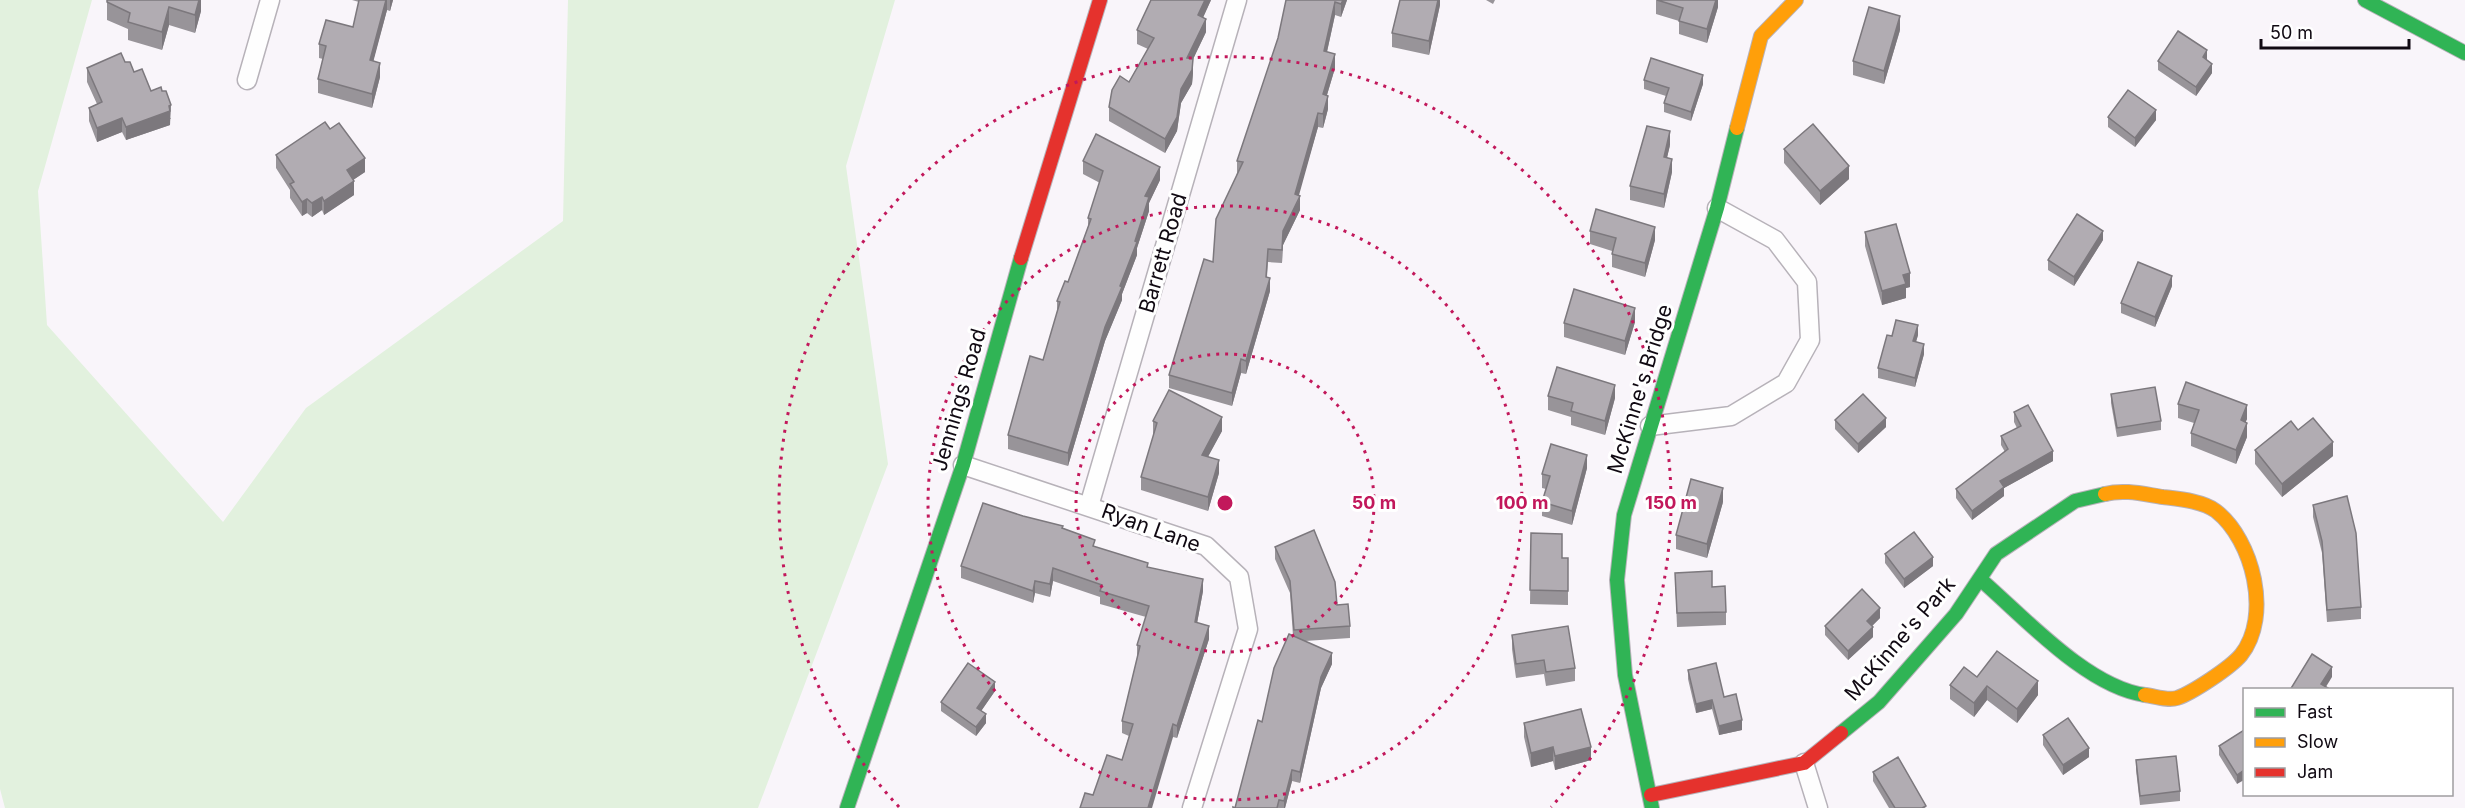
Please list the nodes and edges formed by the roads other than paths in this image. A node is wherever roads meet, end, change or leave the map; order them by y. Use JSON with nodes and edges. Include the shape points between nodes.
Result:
{"nodes":[{"id":1,"x":270,"y":0,"type":"edge"},
{"id":2,"x":1100,"y":0,"type":"edge"},
{"id":3,"x":1237,"y":0,"type":"edge"},
{"id":4,"x":1796,"y":0,"type":"edge"},
{"id":5,"x":2365,"y":0,"type":"edge"},
{"id":6,"x":2465,"y":53,"type":"edge"},
{"id":7,"x":248,"y":80,"type":"dead end"},
{"id":8,"x":1717,"y":208,"type":"junction"},
{"id":9,"x":1650,"y":426,"type":"junction"},
{"id":10,"x":963,"y":465,"type":"junction"},
{"id":11,"x":1089,"y":506,"type":"junction"},
{"id":12,"x":1980,"y":579,"type":"junction"},
{"id":13,"x":1803,"y":763,"type":"junction"},
{"id":14,"x":1652,"y":802,"type":"edge"},
{"id":15,"x":848,"y":808,"type":"edge"},
{"id":16,"x":1192,"y":808,"type":"edge"},
{"id":17,"x":1818,"y":808,"type":"edge"}],
"edges":[{"from":1,"to":7,"type":"street"},
{"from":2,"to":10,"type":"street","name":"Jennings Road","via":[[1046,171]]},
{"from":3,"to":11,"type":"street","name":"Barrett Road"},
{"from":4,"to":8,"type":"street","name":"McKinne's Bridge","via":[[1761,36]]},
{"from":5,"to":6,"type":"street"},
{"from":8,"to":9,"type":"street","name":"McKinne's Bridge"},
{"from":8,"to":9,"type":"street","via":[[1775,240],[1807,282],[1810,340],[1786,383],[1731,416]]},
{"from":9,"to":14,"type":"street","name":"McKinne's Bridge","via":[[1624,515],[1617,580],[1626,675]]},
{"from":10,"to":11,"type":"street","name":"Ryan Lane"},
{"from":10,"to":15,"type":"street","name":"Jennings Road"},
{"from":11,"to":16,"type":"street","name":"Ryan Lane","via":[[1206,546],[1239,577],[1248,629]]},
{"from":12,"to":12,"type":"street","name":"McKinne's Park","via":[[1996,554],[2075,501],[2119,490],[2185,500],[2215,510],[2240,539],[2254,570],[2256,621],[2241,655],[2207,681],[2175,699],[2129,693],[2089,674]]},
{"from":12,"to":13,"type":"street","name":"McKinne's Park","via":[[1956,614],[1879,702]]},
{"from":13,"to":14,"type":"street","name":"McKinne's Park"},
{"from":13,"to":17,"type":"street"}]}
